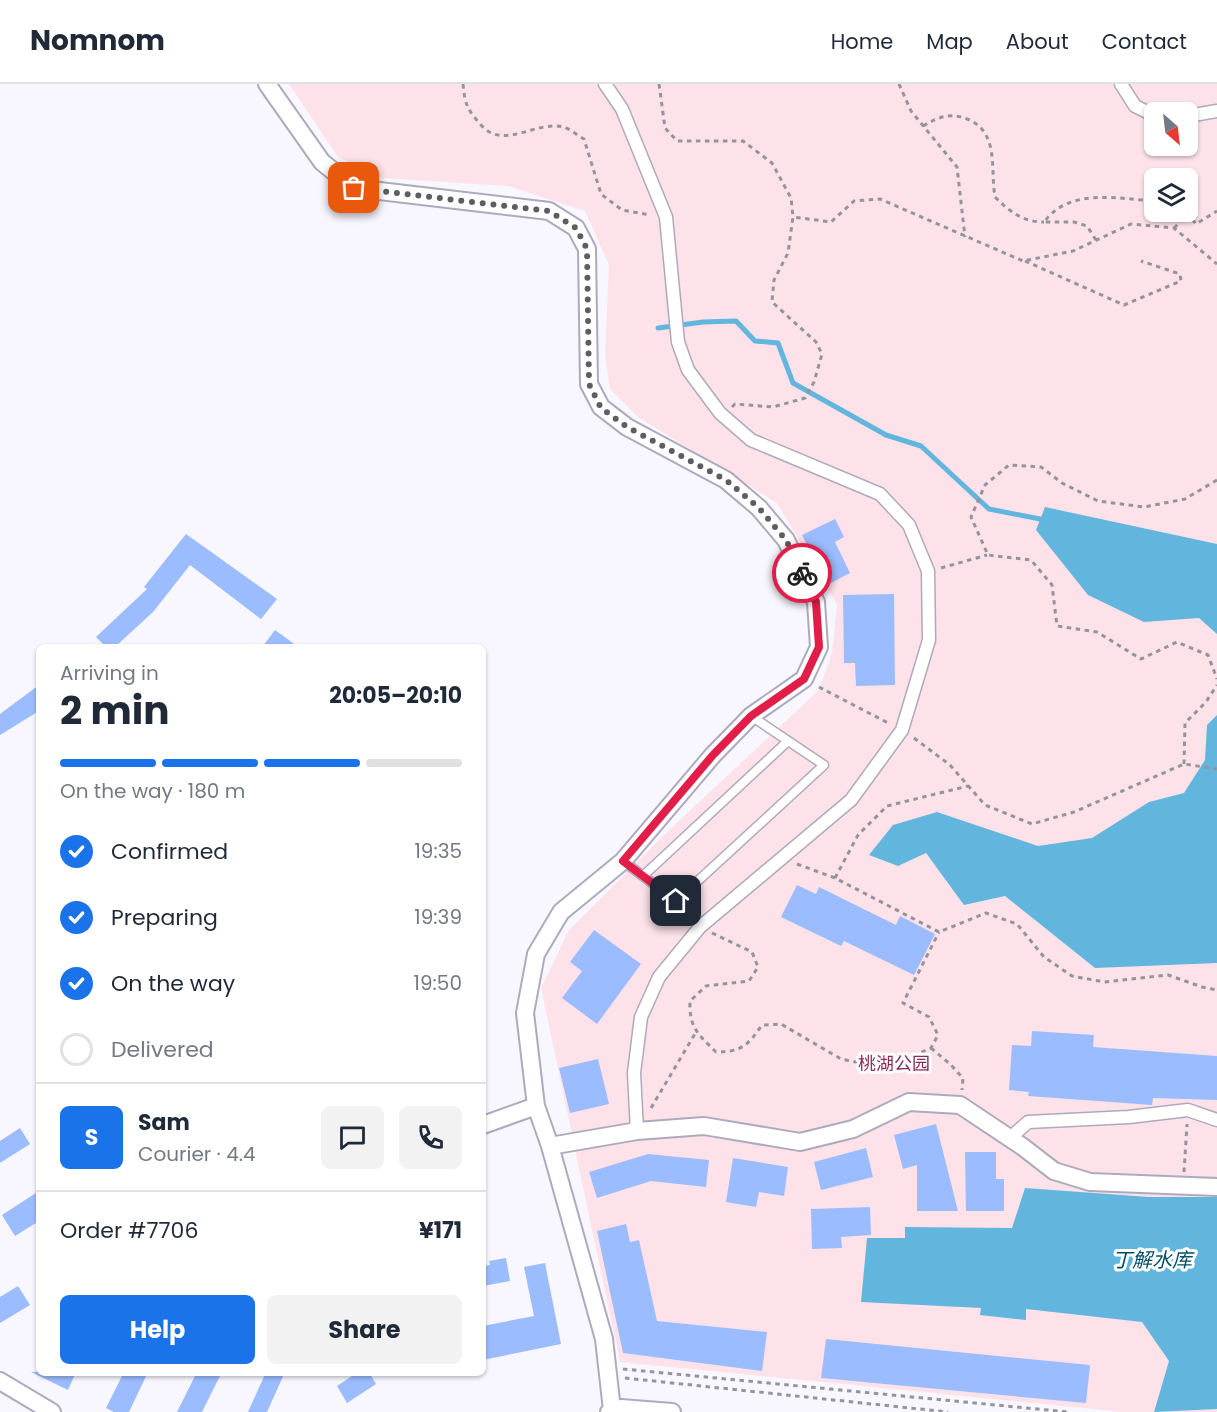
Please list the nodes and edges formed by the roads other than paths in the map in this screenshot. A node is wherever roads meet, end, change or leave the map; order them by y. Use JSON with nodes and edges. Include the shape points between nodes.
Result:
{"nodes":[{"id":1,"x":267,"y":84,"type":"edge"},
{"id":2,"x":605,"y":84,"type":"edge"},
{"id":3,"x":1121,"y":84,"type":"edge"},
{"id":4,"x":1144,"y":110,"type":"edge"},
{"id":5,"x":1217,"y":111,"type":"edge"},
{"id":6,"x":1198,"y":114,"type":"edge"},
{"id":7,"x":751,"y":716,"type":"junction"},
{"id":8,"x":788,"y":741,"type":"junction"},
{"id":9,"x":623,"y":861,"type":"junction"},
{"id":10,"x":643,"y":876,"type":"junction"},
{"id":11,"x":536,"y":1106,"type":"junction"},
{"id":12,"x":1217,"y":1120,"type":"edge"},
{"id":13,"x":486,"y":1124,"type":"edge"},
{"id":14,"x":637,"y":1131,"type":"junction"},
{"id":15,"x":1010,"y":1138,"type":"junction"},
{"id":16,"x":550,"y":1146,"type":"junction"},
{"id":17,"x":1217,"y":1187,"type":"edge"},
{"id":18,"x":0,"y":1381,"type":"edge"},
{"id":19,"x":610,"y":1411,"type":"edge"},
{"id":20,"x":52,"y":1412,"type":"edge"},
{"id":21,"x":672,"y":1412,"type":"edge"}],
"edges":[{"from":1,"to":7,"type":"street","via":[[322,162],[354,188],[549,211],[576,228],[587,249],[589,384],[601,408],[627,427],[726,480],[759,508],[786,540],[816,602],[819,647],[804,679]]},
{"from":2,"to":14,"type":"street","via":[[622,109],[666,217],[678,342],[688,370],[720,413],[751,440],[880,494],[909,525],[928,571],[929,640],[902,730],[851,800],[700,927],[659,977],[641,1017],[634,1073]]},
{"from":3,"to":4,"type":"street","via":[[1135,106]]},
{"from":5,"to":6,"type":"street"},
{"from":7,"to":8,"type":"lane"},
{"from":7,"to":9,"type":"street"},
{"from":8,"to":10,"type":"lane"},
{"from":8,"to":10,"type":"lane","via":[[824,765],[676,901]]},
{"from":9,"to":10,"type":"lane"},
{"from":9,"to":11,"type":"street","via":[[561,912],[536,954],[525,1013]]},
{"from":11,"to":13,"type":"street"},
{"from":11,"to":16,"type":"street"},
{"from":12,"to":15,"type":"street","via":[[1188,1110],[1028,1122]]},
{"from":14,"to":15,"type":"street","via":[[704,1126],[800,1142],[853,1129],[909,1102],[960,1106]]},
{"from":14,"to":16,"type":"street"},
{"from":15,"to":17,"type":"street","via":[[1054,1171],[1090,1182]]},
{"from":16,"to":19,"type":"street","via":[[604,1339]]},
{"from":18,"to":20,"type":"street"},
{"from":19,"to":21,"type":"street","via":[[621,1408]]}]}
